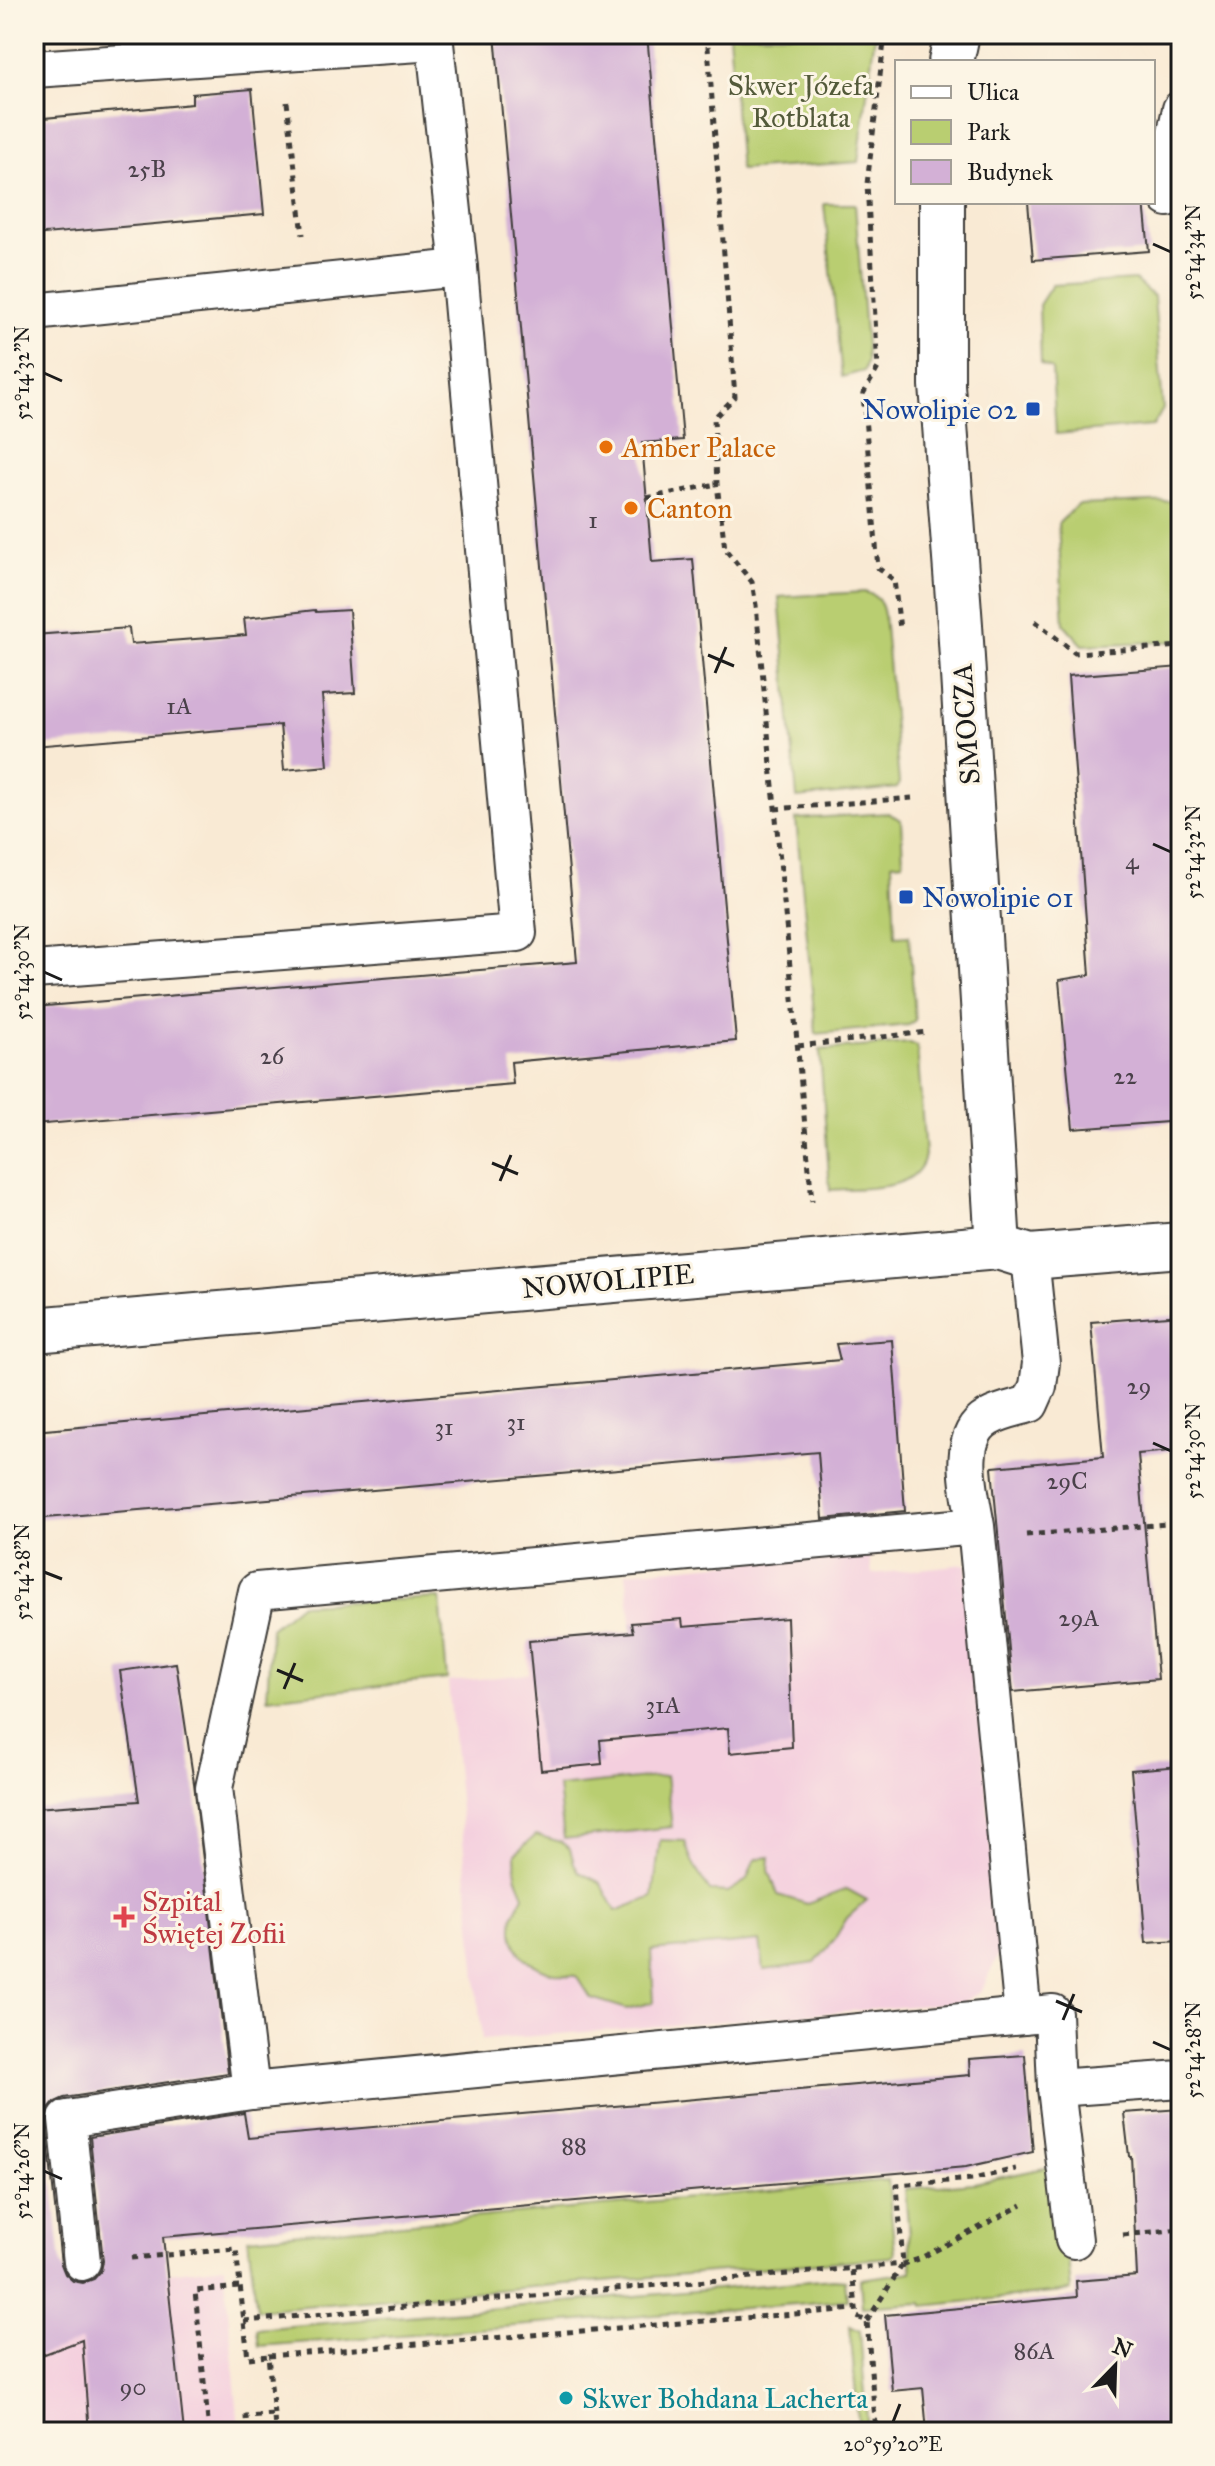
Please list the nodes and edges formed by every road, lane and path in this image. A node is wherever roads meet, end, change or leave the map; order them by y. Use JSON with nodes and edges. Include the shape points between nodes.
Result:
{"nodes":[{"id":1,"x":707,"y":34,"type":"edge"},
{"id":2,"x":885,"y":34,"type":"edge"},
{"id":3,"x":957,"y":34,"type":"edge"},
{"id":4,"x":434,"y":38,"type":"edge"},
{"id":5,"x":281,"y":52,"type":"junction"},
{"id":6,"x":951,"y":60,"type":"edge"},
{"id":7,"x":34,"y":69,"type":"edge"},
{"id":8,"x":1181,"y":109,"type":"edge"},
{"id":9,"x":1168,"y":198,"type":"joint"},
{"id":10,"x":942,"y":204,"type":"edge"},
{"id":11,"x":304,"y":249,"type":"dead end"},
{"id":12,"x":459,"y":268,"type":"junction"},
{"id":13,"x":34,"y":312,"type":"edge"},
{"id":14,"x":1181,"y":315,"type":"edge"},
{"id":15,"x":717,"y":484,"type":"junction"},
{"id":16,"x":647,"y":498,"type":"dead end"},
{"id":17,"x":1035,"y":621,"type":"dead end"},
{"id":18,"x":900,"y":629,"type":"dead end"},
{"id":19,"x":1181,"y":646,"type":"edge"},
{"id":20,"x":912,"y":798,"type":"dead end"},
{"id":21,"x":775,"y":809,"type":"junction"},
{"id":22,"x":34,"y":970,"type":"edge"},
{"id":23,"x":928,"y":1032,"type":"dead end"},
{"id":24,"x":798,"y":1046,"type":"junction"},
{"id":25,"x":812,"y":1201,"type":"dead end"},
{"id":26,"x":1181,"y":1245,"type":"edge"},
{"id":27,"x":1014,"y":1252,"type":"junction"},
{"id":28,"x":34,"y":1330,"type":"edge"},
{"id":29,"x":1181,"y":1523,"type":"edge"},
{"id":30,"x":976,"y":1526,"type":"junction"},
{"id":31,"x":1033,"y":1534,"type":"dead end"},
{"id":32,"x":1023,"y":2016,"type":"junction"},
{"id":33,"x":1181,"y":2079,"type":"edge"},
{"id":34,"x":1056,"y":2088,"type":"junction"},
{"id":35,"x":251,"y":2091,"type":"junction"},
{"id":36,"x":1066,"y":2158,"type":"junction"},
{"id":37,"x":1181,"y":2229,"type":"edge"},
{"id":38,"x":1074,"y":2240,"type":"joint"},
{"id":39,"x":82,"y":2262,"type":"joint"},
{"id":40,"x":903,"y":2264,"type":"junction"},
{"id":41,"x":852,"y":2270,"type":"junction"},
{"id":42,"x":240,"y":2287,"type":"junction"},
{"id":43,"x":856,"y":2309,"type":"junction"},
{"id":44,"x":244,"y":2321,"type":"junction"},
{"id":45,"x":867,"y":2321,"type":"junction"},
{"id":46,"x":268,"y":2356,"type":"junction"},
{"id":47,"x":274,"y":2414,"type":"junction"},
{"id":48,"x":209,"y":2432,"type":"edge"},
{"id":49,"x":247,"y":2432,"type":"edge"},
{"id":50,"x":275,"y":2432,"type":"edge"},
{"id":51,"x":876,"y":2432,"type":"edge"}],
"edges":[{"from":1,"to":15,"type":"path","via":[[735,397],[714,418]]},
{"from":2,"to":18,"type":"path","via":[[867,184],[878,368],[863,394],[878,568],[894,580]]},
{"from":3,"to":6,"type":"street"},
{"from":4,"to":5,"type":"lane"},
{"from":4,"to":12,"type":"lane"},
{"from":5,"to":7,"type":"lane"},
{"from":5,"to":11,"type":"path"},
{"from":8,"to":9,"type":"lane"},
{"from":9,"to":14,"type":"path"},
{"from":10,"to":27,"type":"street","name":"SMOCZA","via":[[942,385]]},
{"from":12,"to":13,"type":"lane"},
{"from":12,"to":22,"type":"lane","via":[[518,933]]},
{"from":15,"to":16,"type":"path"},
{"from":15,"to":21,"type":"path","via":[[725,549],[752,582]]},
{"from":17,"to":19,"type":"path","via":[[1075,653]]},
{"from":20,"to":21,"type":"path"},
{"from":21,"to":24,"type":"path"},
{"from":23,"to":24,"type":"path"},
{"from":24,"to":25,"type":"path"},
{"from":26,"to":27,"type":"street","name":"NOWOLIPIE"},
{"from":27,"to":28,"type":"street","name":"NOWOLIPIE"},
{"from":27,"to":30,"type":"lane","via":[[1041,1363],[1038,1386],[1030,1404],[985,1419],[972,1434],[966,1456]]},
{"from":29,"to":31,"type":"path"},
{"from":30,"to":32,"type":"lane"},
{"from":30,"to":35,"type":"lane","via":[[257,1591],[214,1788]]},
{"from":32,"to":34,"type":"lane","via":[[1053,2013]]},
{"from":32,"to":35,"type":"lane"},
{"from":33,"to":34,"type":"lane"},
{"from":34,"to":36,"type":"lane"},
{"from":35,"to":39,"type":"lane","via":[[67,2119]]},
{"from":36,"to":38,"type":"lane"},
{"from":36,"to":40,"type":"path","via":[[1038,2196]]},
{"from":36,"to":40,"type":"path","via":[[973,2179],[897,2185]]},
{"from":37,"to":38,"type":"path"},
{"from":39,"to":42,"type":"path","via":[[236,2249]]},
{"from":40,"to":41,"type":"path"},
{"from":40,"to":45,"type":"path"},
{"from":41,"to":43,"type":"path"},
{"from":41,"to":44,"type":"path"},
{"from":42,"to":44,"type":"path"},
{"from":42,"to":48,"type":"path","via":[[195,2291]]},
{"from":43,"to":45,"type":"path","via":[[857,2317]]},
{"from":43,"to":46,"type":"path"},
{"from":44,"to":46,"type":"path","via":[[248,2358]]},
{"from":45,"to":51,"type":"path"},
{"from":46,"to":47,"type":"path"},
{"from":47,"to":49,"type":"path","via":[[246,2416]]},
{"from":47,"to":50,"type":"path"}]}
